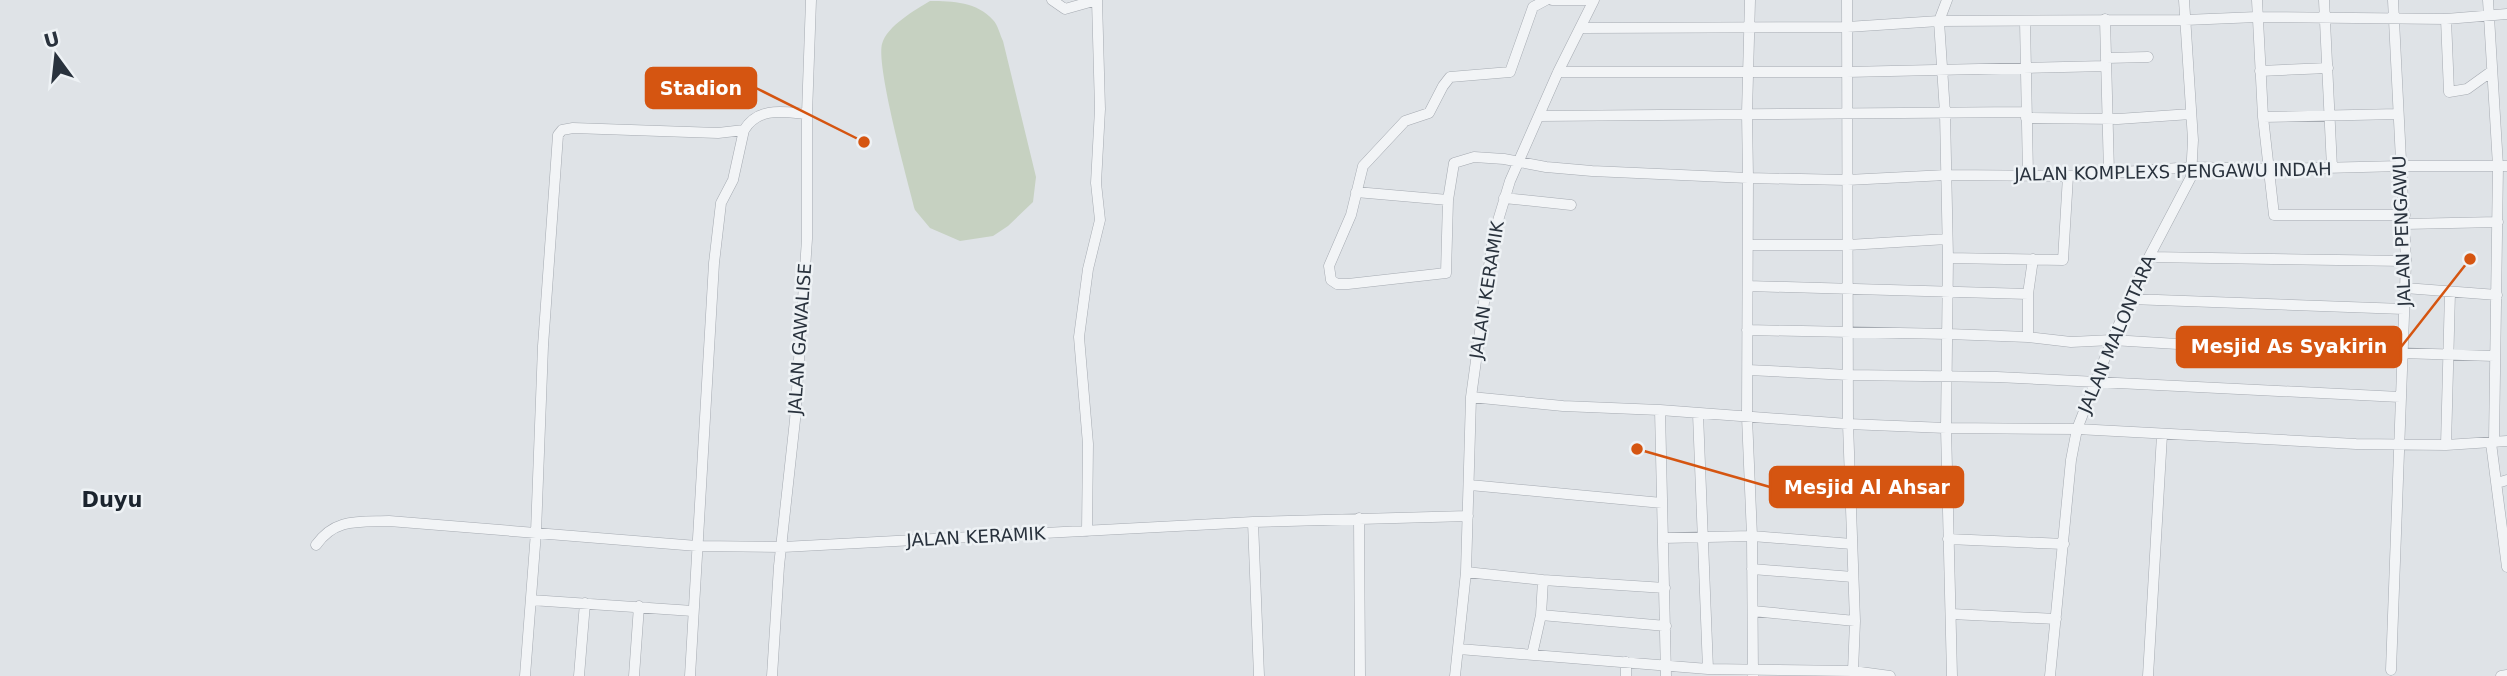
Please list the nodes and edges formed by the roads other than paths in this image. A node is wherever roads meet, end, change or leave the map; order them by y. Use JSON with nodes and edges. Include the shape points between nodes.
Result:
{"nodes":[{"id":1,"x":811,"y":0,"type":"edge"},
{"id":2,"x":1052,"y":0,"type":"edge"},
{"id":3,"x":1097,"y":0,"type":"edge"},
{"id":4,"x":1546,"y":0,"type":"edge"},
{"id":5,"x":1552,"y":0,"type":"edge"},
{"id":6,"x":1593,"y":0,"type":"edge"},
{"id":7,"x":1751,"y":0,"type":"edge"},
{"id":8,"x":1847,"y":0,"type":"edge"},
{"id":9,"x":1947,"y":0,"type":"edge"},
{"id":10,"x":2184,"y":0,"type":"edge"},
{"id":11,"x":2257,"y":0,"type":"edge"},
{"id":12,"x":2325,"y":0,"type":"edge"},
{"id":13,"x":2393,"y":0,"type":"edge"},
{"id":14,"x":2488,"y":0,"type":"edge"},
{"id":15,"x":2507,"y":14,"type":"edge"},
{"id":16,"x":2489,"y":16,"type":"junction"},
{"id":17,"x":2257,"y":17,"type":"junction"},
{"id":18,"x":2324,"y":18,"type":"junction"},
{"id":19,"x":2393,"y":18,"type":"junction"},
{"id":20,"x":2105,"y":19,"type":"junction"},
{"id":21,"x":2446,"y":19,"type":"junction"},
{"id":22,"x":2185,"y":20,"type":"junction"},
{"id":23,"x":1939,"y":21,"type":"junction"},
{"id":24,"x":2025,"y":21,"type":"junction"},
{"id":25,"x":1750,"y":27,"type":"junction"},
{"id":26,"x":1847,"y":27,"type":"junction"},
{"id":27,"x":1581,"y":28,"type":"junction"},
{"id":28,"x":2148,"y":57,"type":"dead end"},
{"id":29,"x":2106,"y":62,"type":"junction"},
{"id":30,"x":2025,"y":66,"type":"junction"},
{"id":31,"x":2328,"y":68,"type":"junction"},
{"id":32,"x":1940,"y":69,"type":"junction"},
{"id":33,"x":1747,"y":71,"type":"junction"},
{"id":34,"x":2260,"y":71,"type":"junction"},
{"id":35,"x":2492,"y":71,"type":"junction"},
{"id":36,"x":1558,"y":72,"type":"junction"},
{"id":37,"x":1847,"y":72,"type":"junction"},
{"id":38,"x":1746,"y":113,"type":"junction"},
{"id":39,"x":1945,"y":113,"type":"junction"},
{"id":40,"x":807,"y":114,"type":"junction"},
{"id":41,"x":2191,"y":114,"type":"junction"},
{"id":42,"x":2398,"y":114,"type":"junction"},
{"id":43,"x":1847,"y":115,"type":"junction"},
{"id":44,"x":2026,"y":115,"type":"junction"},
{"id":45,"x":2330,"y":115,"type":"junction"},
{"id":46,"x":1539,"y":116,"type":"junction"},
{"id":47,"x":2263,"y":117,"type":"junction"},
{"id":48,"x":2108,"y":118,"type":"junction"},
{"id":49,"x":744,"y":130,"type":"junction"},
{"id":50,"x":1518,"y":162,"type":"junction"},
{"id":51,"x":2401,"y":166,"type":"junction"},
{"id":52,"x":2502,"y":166,"type":"edge"},
{"id":53,"x":2192,"y":167,"type":"junction"},
{"id":54,"x":2332,"y":168,"type":"junction"},
{"id":55,"x":2267,"y":169,"type":"junction"},
{"id":56,"x":2109,"y":173,"type":"junction"},
{"id":57,"x":1946,"y":175,"type":"junction"},
{"id":58,"x":2028,"y":175,"type":"junction"},
{"id":59,"x":2068,"y":176,"type":"junction"},
{"id":60,"x":1748,"y":178,"type":"junction"},
{"id":61,"x":1847,"y":180,"type":"junction"},
{"id":62,"x":1356,"y":192,"type":"junction"},
{"id":63,"x":1504,"y":198,"type":"junction"},
{"id":64,"x":1448,"y":200,"type":"junction"},
{"id":65,"x":1571,"y":205,"type":"dead end"},
{"id":66,"x":2405,"y":219,"type":"junction"},
{"id":67,"x":2498,"y":222,"type":"junction"},
{"id":68,"x":1947,"y":239,"type":"junction"},
{"id":69,"x":1748,"y":245,"type":"junction"},
{"id":70,"x":1848,"y":245,"type":"junction"},
{"id":71,"x":2149,"y":257,"type":"junction"},
{"id":72,"x":1948,"y":258,"type":"junction"},
{"id":73,"x":2033,"y":259,"type":"junction"},
{"id":74,"x":2406,"y":261,"type":"junction"},
{"id":75,"x":1748,"y":286,"type":"junction"},
{"id":76,"x":2405,"y":288,"type":"junction"},
{"id":77,"x":1848,"y":289,"type":"junction"},
{"id":78,"x":1948,"y":291,"type":"junction"},
{"id":79,"x":2451,"y":292,"type":"junction"},
{"id":80,"x":2028,"y":294,"type":"junction"},
{"id":81,"x":2497,"y":295,"type":"junction"},
{"id":82,"x":2130,"y":299,"type":"junction"},
{"id":83,"x":2404,"y":309,"type":"junction"},
{"id":84,"x":1748,"y":330,"type":"junction"},
{"id":85,"x":1848,"y":332,"type":"junction"},
{"id":86,"x":1948,"y":334,"type":"junction"},
{"id":87,"x":2028,"y":337,"type":"junction"},
{"id":88,"x":2112,"y":340,"type":"junction"},
{"id":89,"x":2402,"y":352,"type":"junction"},
{"id":90,"x":2447,"y":354,"type":"junction"},
{"id":91,"x":2494,"y":356,"type":"junction"},
{"id":92,"x":1748,"y":370,"type":"junction"},
{"id":93,"x":1849,"y":375,"type":"junction"},
{"id":94,"x":1947,"y":377,"type":"junction"},
{"id":95,"x":2095,"y":384,"type":"junction"},
{"id":96,"x":1471,"y":397,"type":"junction"},
{"id":97,"x":2400,"y":397,"type":"junction"},
{"id":98,"x":1660,"y":410,"type":"junction"},
{"id":99,"x":1698,"y":414,"type":"junction"},
{"id":100,"x":1747,"y":416,"type":"junction"},
{"id":101,"x":1848,"y":424,"type":"junction"},
{"id":102,"x":1946,"y":428,"type":"junction"},
{"id":103,"x":2077,"y":429,"type":"junction"},
{"id":104,"x":2162,"y":435,"type":"junction"},
{"id":105,"x":2507,"y":441,"type":"edge"},
{"id":106,"x":2493,"y":442,"type":"junction"},
{"id":107,"x":2399,"y":444,"type":"junction"},
{"id":108,"x":2446,"y":445,"type":"junction"},
{"id":109,"x":2502,"y":481,"type":"edge"},
{"id":110,"x":1470,"y":485,"type":"junction"},
{"id":111,"x":1662,"y":503,"type":"junction"},
{"id":112,"x":1468,"y":516,"type":"junction"},
{"id":113,"x":1359,"y":518,"type":"junction"},
{"id":114,"x":1253,"y":522,"type":"junction"},
{"id":115,"x":1087,"y":531,"type":"junction"},
{"id":116,"x":536,"y":532,"type":"junction"},
{"id":117,"x":1752,"y":536,"type":"junction"},
{"id":118,"x":1701,"y":537,"type":"junction"},
{"id":119,"x":1663,"y":538,"type":"junction"},
{"id":120,"x":1948,"y":539,"type":"junction"},
{"id":121,"x":1852,"y":544,"type":"junction"},
{"id":122,"x":2064,"y":544,"type":"junction"},
{"id":123,"x":316,"y":545,"type":"dead end"},
{"id":124,"x":697,"y":546,"type":"junction"},
{"id":125,"x":783,"y":547,"type":"junction"},
{"id":126,"x":2507,"y":567,"type":"edge"},
{"id":127,"x":1752,"y":569,"type":"junction"},
{"id":128,"x":1466,"y":572,"type":"junction"},
{"id":129,"x":1853,"y":578,"type":"junction"},
{"id":130,"x":1543,"y":580,"type":"junction"},
{"id":131,"x":1665,"y":588,"type":"junction"},
{"id":132,"x":531,"y":600,"type":"junction"},
{"id":133,"x":585,"y":603,"type":"junction"},
{"id":134,"x":639,"y":606,"type":"junction"},
{"id":135,"x":693,"y":611,"type":"junction"},
{"id":136,"x":1753,"y":611,"type":"junction"},
{"id":137,"x":1951,"y":614,"type":"junction"},
{"id":138,"x":1541,"y":615,"type":"junction"},
{"id":139,"x":2056,"y":619,"type":"junction"},
{"id":140,"x":1855,"y":621,"type":"junction"},
{"id":141,"x":1666,"y":626,"type":"junction"},
{"id":142,"x":1458,"y":649,"type":"junction"},
{"id":143,"x":1532,"y":656,"type":"junction"},
{"id":144,"x":1626,"y":662,"type":"junction"},
{"id":145,"x":1708,"y":669,"type":"junction"},
{"id":146,"x":2391,"y":670,"type":"dead end"},
{"id":147,"x":1666,"y":671,"type":"edge"},
{"id":148,"x":1853,"y":671,"type":"junction"},
{"id":149,"x":1753,"y":674,"type":"edge"},
{"id":150,"x":2507,"y":675,"type":"edge"},
{"id":151,"x":525,"y":676,"type":"edge"},
{"id":152,"x":579,"y":676,"type":"edge"},
{"id":153,"x":634,"y":676,"type":"edge"},
{"id":154,"x":690,"y":676,"type":"edge"},
{"id":155,"x":772,"y":676,"type":"edge"},
{"id":156,"x":1259,"y":676,"type":"edge"},
{"id":157,"x":1360,"y":676,"type":"edge"},
{"id":158,"x":1455,"y":676,"type":"edge"},
{"id":159,"x":1626,"y":676,"type":"edge"},
{"id":160,"x":1890,"y":676,"type":"edge"},
{"id":161,"x":1952,"y":676,"type":"edge"},
{"id":162,"x":2050,"y":676,"type":"edge"},
{"id":163,"x":2148,"y":676,"type":"edge"},
{"id":164,"x":2501,"y":676,"type":"edge"}],
"edges":[{"from":1,"to":40,"type":"street","name":"JALAN GAWALISE"},
{"from":2,"to":3,"type":"street","via":[[1065,9]]},
{"from":3,"to":115,"type":"street","via":[[1100,220],[1079,337],[1088,444]]},
{"from":4,"to":62,"type":"street","via":[[1533,7],[1510,72],[1447,79],[1429,113],[1405,121],[1366,161]]},
{"from":5,"to":6,"type":"street"},
{"from":6,"to":27,"type":"street","name":"JALAN KERAMIK"},
{"from":7,"to":25,"type":"street"},
{"from":8,"to":26,"type":"street"},
{"from":9,"to":23,"type":"street"},
{"from":10,"to":22,"type":"street","name":"JALAN MALONTARA"},
{"from":11,"to":17,"type":"street"},
{"from":12,"to":18,"type":"street"},
{"from":13,"to":19,"type":"street","name":"JALAN PENGAWU"},
{"from":14,"to":16,"type":"street"},
{"from":15,"to":16,"type":"street"},
{"from":16,"to":21,"type":"street"},
{"from":16,"to":35,"type":"street"},
{"from":17,"to":18,"type":"street"},
{"from":17,"to":22,"type":"street"},
{"from":17,"to":34,"type":"street"},
{"from":18,"to":19,"type":"street"},
{"from":18,"to":31,"type":"street"},
{"from":19,"to":21,"type":"street"},
{"from":19,"to":42,"type":"street","name":"JALAN PENGAWU"},
{"from":20,"to":22,"type":"street"},
{"from":20,"to":24,"type":"street"},
{"from":20,"to":29,"type":"street"},
{"from":21,"to":35,"type":"street","via":[[2449,92],[2467,89]]},
{"from":22,"to":41,"type":"street","name":"JALAN MALONTARA"},
{"from":23,"to":24,"type":"street"},
{"from":23,"to":26,"type":"street"},
{"from":23,"to":32,"type":"street"},
{"from":24,"to":30,"type":"street"},
{"from":25,"to":26,"type":"street"},
{"from":25,"to":27,"type":"street"},
{"from":25,"to":33,"type":"street"},
{"from":26,"to":37,"type":"street"},
{"from":27,"to":36,"type":"street","name":"JALAN KERAMIK"},
{"from":28,"to":29,"type":"street"},
{"from":29,"to":30,"type":"street"},
{"from":29,"to":48,"type":"street"},
{"from":30,"to":32,"type":"street"},
{"from":30,"to":44,"type":"street"},
{"from":31,"to":34,"type":"street"},
{"from":31,"to":45,"type":"street"},
{"from":32,"to":37,"type":"street"},
{"from":32,"to":39,"type":"street"},
{"from":33,"to":36,"type":"street"},
{"from":33,"to":37,"type":"street"},
{"from":33,"to":38,"type":"street"},
{"from":34,"to":47,"type":"street"},
{"from":35,"to":52,"type":"street"},
{"from":36,"to":46,"type":"street","name":"JALAN KERAMIK"},
{"from":37,"to":43,"type":"street"},
{"from":38,"to":43,"type":"street"},
{"from":38,"to":46,"type":"street"},
{"from":38,"to":60,"type":"street"},
{"from":39,"to":43,"type":"street"},
{"from":39,"to":44,"type":"street"},
{"from":39,"to":57,"type":"street"},
{"from":40,"to":49,"type":"street","via":[[768,112]]},
{"from":40,"to":125,"type":"street","name":"JALAN GAWALISE","via":[[807,239]]},
{"from":41,"to":48,"type":"street"},
{"from":41,"to":53,"type":"street","name":"JALAN MALONTARA"},
{"from":42,"to":45,"type":"street"},
{"from":42,"to":51,"type":"street","name":"JALAN PENGAWU"},
{"from":43,"to":61,"type":"street"},
{"from":44,"to":48,"type":"street"},
{"from":44,"to":58,"type":"street"},
{"from":45,"to":47,"type":"street"},
{"from":45,"to":54,"type":"street"},
{"from":46,"to":50,"type":"street","name":"JALAN KERAMIK"},
{"from":47,"to":55,"type":"street"},
{"from":48,"to":56,"type":"street"},
{"from":49,"to":116,"type":"street","via":[[573,128],[560,132]]},
{"from":49,"to":124,"type":"street","via":[[733,180],[719,212]]},
{"from":50,"to":60,"type":"street","name":"JALAN KOMPLEXS PENGAWU INDAH","via":[[1592,171]]},
{"from":50,"to":63,"type":"street","name":"JALAN KERAMIK"},
{"from":50,"to":64,"type":"street","name":"JALAN KOMPLEXS PENGAWU INDAH","via":[[1474,157],[1454,163]]},
{"from":51,"to":52,"type":"street","name":"JALAN KOMPLEXS PENGAWU INDAH"},
{"from":51,"to":54,"type":"street","name":"JALAN KOMPLEXS PENGAWU INDAH"},
{"from":51,"to":66,"type":"street","name":"JALAN PENGAWU"},
{"from":52,"to":67,"type":"street"},
{"from":53,"to":55,"type":"street","name":"JALAN KOMPLEXS PENGAWU INDAH"},
{"from":53,"to":56,"type":"street","name":"JALAN KOMPLEXS PENGAWU INDAH"},
{"from":53,"to":71,"type":"street","name":"JALAN MALONTARA","via":[[2187,187]]},
{"from":54,"to":55,"type":"street","name":"JALAN KOMPLEXS PENGAWU INDAH"},
{"from":55,"to":66,"type":"street","via":[[2274,215]]},
{"from":56,"to":59,"type":"street","name":"JALAN KOMPLEXS PENGAWU INDAH"},
{"from":57,"to":58,"type":"street","name":"JALAN KOMPLEXS PENGAWU INDAH"},
{"from":57,"to":61,"type":"street","name":"JALAN KOMPLEXS PENGAWU INDAH"},
{"from":57,"to":68,"type":"street"},
{"from":58,"to":59,"type":"street","name":"JALAN KOMPLEXS PENGAWU INDAH"},
{"from":59,"to":73,"type":"street","via":[[2063,260]]},
{"from":60,"to":61,"type":"street","name":"JALAN KOMPLEXS PENGAWU INDAH"},
{"from":60,"to":69,"type":"street"},
{"from":61,"to":70,"type":"street"},
{"from":62,"to":64,"type":"street"},
{"from":62,"to":64,"type":"street","via":[[1329,266],[1329,276],[1337,284],[1446,273]]},
{"from":63,"to":65,"type":"street"},
{"from":63,"to":96,"type":"street","name":"JALAN KERAMIK","via":[[1493,237]]},
{"from":66,"to":67,"type":"street"},
{"from":66,"to":74,"type":"street","name":"JALAN PENGAWU"},
{"from":67,"to":81,"type":"street"},
{"from":68,"to":70,"type":"street"},
{"from":68,"to":72,"type":"street"},
{"from":69,"to":70,"type":"street"},
{"from":69,"to":75,"type":"street"},
{"from":70,"to":77,"type":"street"},
{"from":71,"to":74,"type":"street"},
{"from":71,"to":82,"type":"street","name":"JALAN MALONTARA"},
{"from":72,"to":73,"type":"street"},
{"from":72,"to":78,"type":"street"},
{"from":73,"to":80,"type":"street"},
{"from":74,"to":76,"type":"street","name":"JALAN PENGAWU"},
{"from":75,"to":77,"type":"street"},
{"from":75,"to":84,"type":"street"},
{"from":76,"to":79,"type":"street"},
{"from":76,"to":83,"type":"street","name":"JALAN PENGAWU"},
{"from":77,"to":78,"type":"street"},
{"from":77,"to":85,"type":"street"},
{"from":78,"to":80,"type":"street"},
{"from":78,"to":86,"type":"street"},
{"from":79,"to":81,"type":"street"},
{"from":79,"to":90,"type":"street"},
{"from":80,"to":87,"type":"street"},
{"from":81,"to":91,"type":"street"},
{"from":82,"to":83,"type":"street"},
{"from":82,"to":88,"type":"street","name":"JALAN MALONTARA"},
{"from":83,"to":89,"type":"street","name":"JALAN PENGAWU"},
{"from":84,"to":85,"type":"street"},
{"from":84,"to":92,"type":"street"},
{"from":85,"to":86,"type":"street"},
{"from":85,"to":93,"type":"street"},
{"from":86,"to":87,"type":"street"},
{"from":86,"to":94,"type":"street"},
{"from":87,"to":88,"type":"street"},
{"from":88,"to":89,"type":"street"},
{"from":88,"to":95,"type":"street","name":"JALAN MALONTARA"},
{"from":89,"to":90,"type":"street"},
{"from":89,"to":97,"type":"street","name":"JALAN PENGAWU"},
{"from":90,"to":91,"type":"street"},
{"from":90,"to":108,"type":"street"},
{"from":91,"to":106,"type":"street"},
{"from":92,"to":93,"type":"street"},
{"from":92,"to":100,"type":"street"},
{"from":93,"to":94,"type":"street"},
{"from":93,"to":101,"type":"street"},
{"from":94,"to":95,"type":"street"},
{"from":94,"to":102,"type":"street"},
{"from":95,"to":97,"type":"street"},
{"from":95,"to":103,"type":"street","name":"JALAN MALONTARA"},
{"from":96,"to":98,"type":"street"},
{"from":96,"to":110,"type":"street","name":"JALAN KERAMIK"},
{"from":97,"to":107,"type":"street","name":"JALAN PENGAWU"},
{"from":98,"to":99,"type":"street"},
{"from":98,"to":111,"type":"street"},
{"from":99,"to":100,"type":"street"},
{"from":99,"to":118,"type":"street"},
{"from":100,"to":101,"type":"street"},
{"from":100,"to":117,"type":"street"},
{"from":101,"to":102,"type":"street"},
{"from":101,"to":121,"type":"street"},
{"from":102,"to":103,"type":"street"},
{"from":102,"to":120,"type":"street"},
{"from":103,"to":104,"type":"street"},
{"from":103,"to":122,"type":"street","name":"JALAN MALONTARA"},
{"from":104,"to":107,"type":"street"},
{"from":104,"to":163,"type":"street"},
{"from":105,"to":106,"type":"street"},
{"from":106,"to":108,"type":"street"},
{"from":106,"to":109,"type":"street"},
{"from":107,"to":108,"type":"street"},
{"from":107,"to":146,"type":"street","name":"JALAN PENGAWU"},
{"from":109,"to":126,"type":"street"},
{"from":110,"to":111,"type":"street"},
{"from":110,"to":112,"type":"street","name":"JALAN KERAMIK"},
{"from":111,"to":119,"type":"street"},
{"from":112,"to":113,"type":"street","name":"JALAN KERAMIK"},
{"from":112,"to":128,"type":"street","name":"JALAN KERAMIK"},
{"from":113,"to":114,"type":"street","name":"JALAN KERAMIK"},
{"from":113,"to":157,"type":"street"},
{"from":114,"to":115,"type":"street","name":"JALAN KERAMIK"},
{"from":114,"to":156,"type":"street"},
{"from":115,"to":125,"type":"street","name":"JALAN KERAMIK"},
{"from":116,"to":123,"type":"street","name":"JALAN KERAMIK","via":[[353,522],[330,528]]},
{"from":116,"to":124,"type":"street","name":"JALAN KERAMIK"},
{"from":116,"to":132,"type":"street"},
{"from":117,"to":118,"type":"street"},
{"from":117,"to":121,"type":"street"},
{"from":117,"to":127,"type":"street"},
{"from":118,"to":119,"type":"street"},
{"from":118,"to":145,"type":"street"},
{"from":119,"to":131,"type":"street"},
{"from":120,"to":122,"type":"street"},
{"from":120,"to":137,"type":"street"},
{"from":121,"to":129,"type":"street"},
{"from":122,"to":139,"type":"street","name":"JALAN MALONTARA"},
{"from":124,"to":125,"type":"street","name":"JALAN KERAMIK"},
{"from":124,"to":135,"type":"street"},
{"from":125,"to":155,"type":"street","name":"JALAN GAWALISE"},
{"from":127,"to":129,"type":"street"},
{"from":127,"to":136,"type":"street"},
{"from":128,"to":130,"type":"street"},
{"from":128,"to":142,"type":"street","name":"JALAN KERAMIK"},
{"from":129,"to":140,"type":"street"},
{"from":130,"to":131,"type":"street"},
{"from":130,"to":138,"type":"street"},
{"from":131,"to":141,"type":"street"},
{"from":132,"to":133,"type":"street"},
{"from":132,"to":151,"type":"street"},
{"from":133,"to":134,"type":"street"},
{"from":133,"to":152,"type":"street"},
{"from":134,"to":135,"type":"street"},
{"from":134,"to":153,"type":"street"},
{"from":135,"to":154,"type":"street"},
{"from":136,"to":140,"type":"street"},
{"from":136,"to":149,"type":"street"},
{"from":137,"to":139,"type":"street"},
{"from":137,"to":161,"type":"street"},
{"from":138,"to":141,"type":"street"},
{"from":138,"to":143,"type":"street"},
{"from":139,"to":162,"type":"street","name":"JALAN MALONTARA"},
{"from":140,"to":148,"type":"street"},
{"from":141,"to":147,"type":"street"},
{"from":142,"to":143,"type":"street"},
{"from":142,"to":158,"type":"street","name":"JALAN KERAMIK"},
{"from":143,"to":144,"type":"street"},
{"from":144,"to":147,"type":"street"},
{"from":144,"to":159,"type":"street"},
{"from":145,"to":147,"type":"street"},
{"from":145,"to":149,"type":"street"},
{"from":148,"to":149,"type":"street"},
{"from":148,"to":160,"type":"street"},
{"from":150,"to":164,"type":"street"}]}
